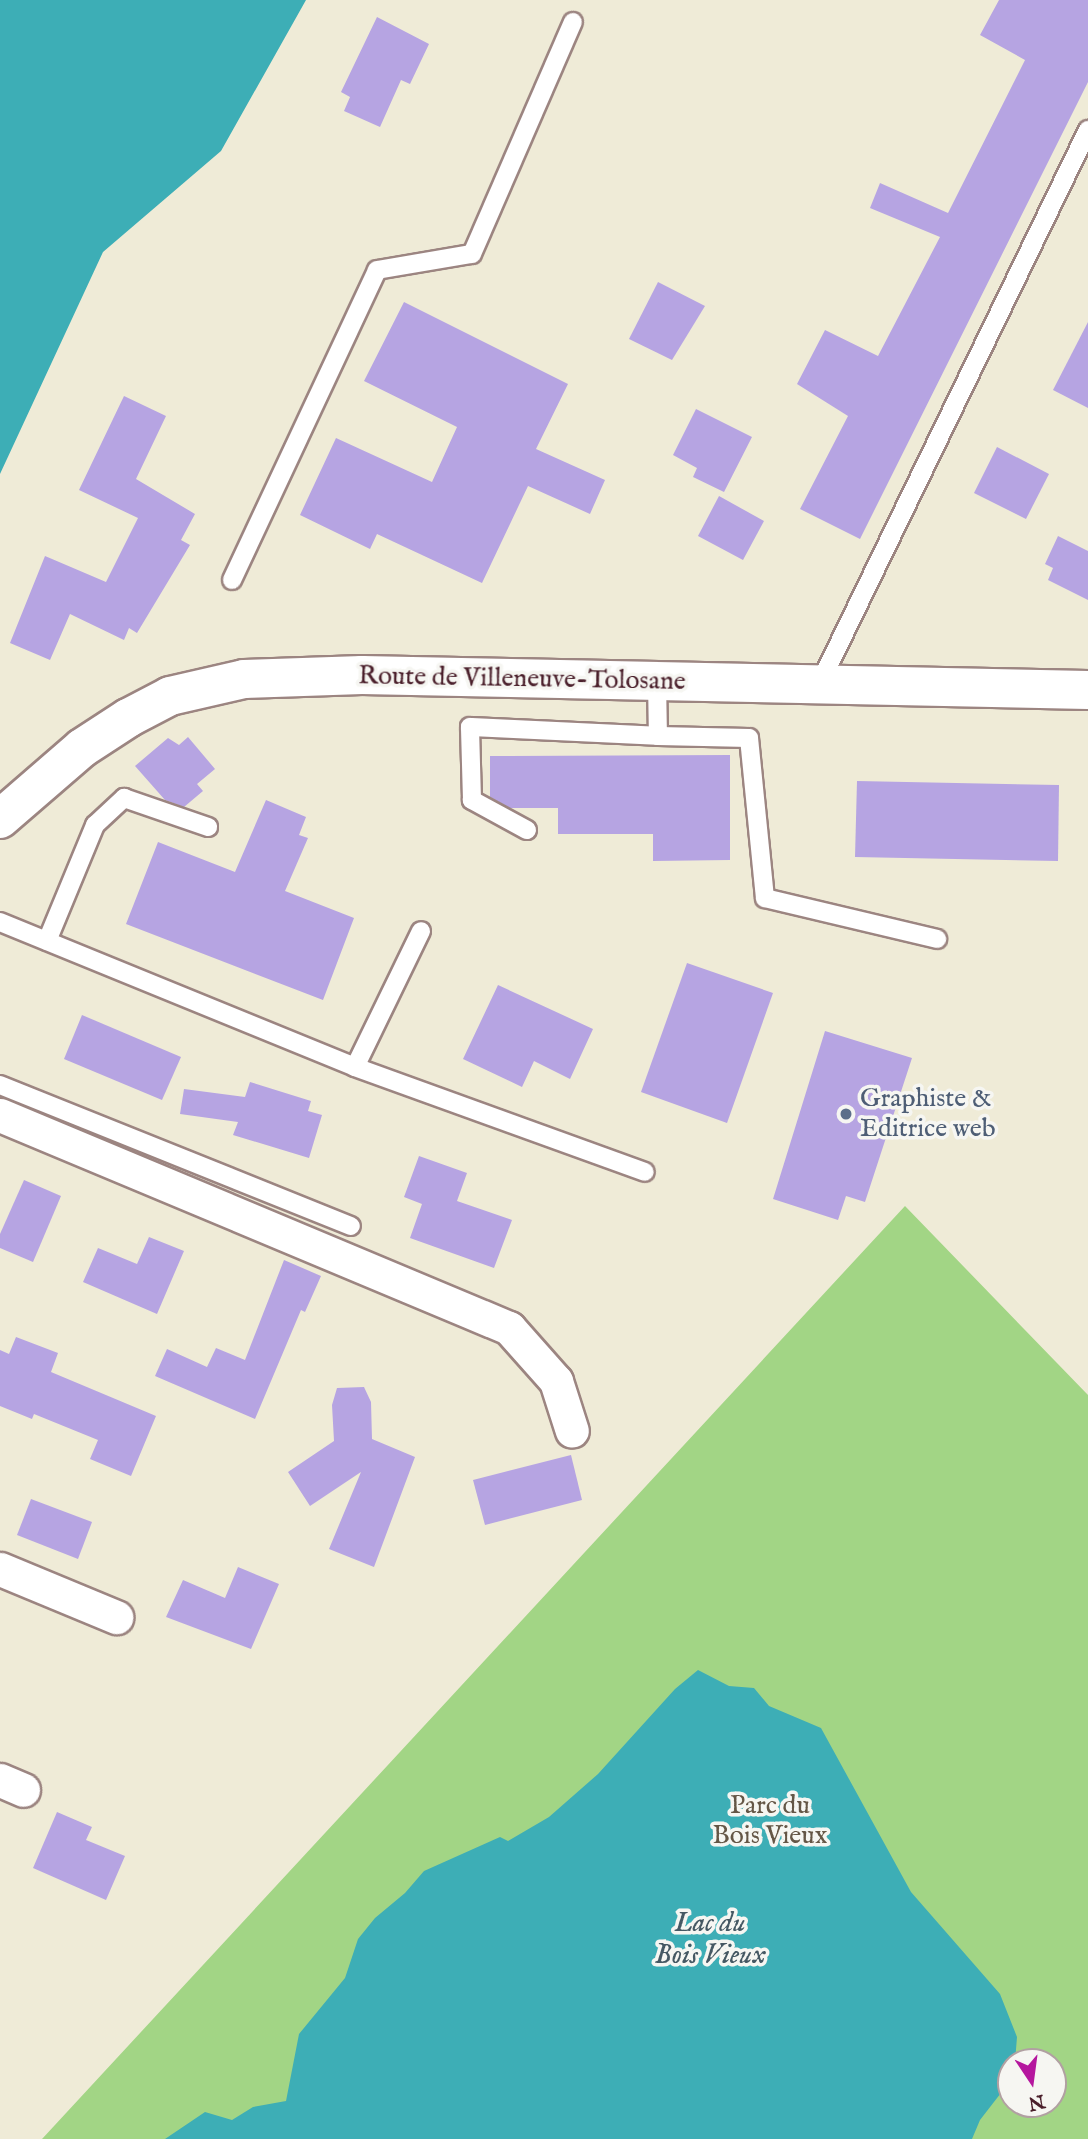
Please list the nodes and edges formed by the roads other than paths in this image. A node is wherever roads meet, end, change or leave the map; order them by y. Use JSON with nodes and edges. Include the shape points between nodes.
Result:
{"nodes":[{"id":1,"x":573,"y":22,"type":"dead end"},
{"id":2,"x":1088,"y":130,"type":"edge"},
{"id":3,"x":232,"y":580,"type":"dead end"},
{"id":4,"x":657,"y":681,"type":"junction"},
{"id":5,"x":819,"y":685,"type":"junction"},
{"id":6,"x":1088,"y":690,"type":"edge"},
{"id":7,"x":658,"y":736,"type":"junction"},
{"id":8,"x":0,"y":819,"type":"edge"},
{"id":9,"x":208,"y":827,"type":"dead end"},
{"id":10,"x":527,"y":830,"type":"dead end"},
{"id":11,"x":0,"y":922,"type":"edge"},
{"id":12,"x":421,"y":930,"type":"dead end"},
{"id":13,"x":937,"y":939,"type":"dead end"},
{"id":14,"x":47,"y":941,"type":"junction"},
{"id":15,"x":355,"y":1067,"type":"junction"},
{"id":16,"x":0,"y":1085,"type":"edge"},
{"id":17,"x":0,"y":1115,"type":"edge"},
{"id":18,"x":645,"y":1172,"type":"dead end"},
{"id":19,"x":351,"y":1226,"type":"dead end"},
{"id":20,"x":572,"y":1432,"type":"dead end"},
{"id":21,"x":0,"y":1569,"type":"edge"},
{"id":22,"x":116,"y":1617,"type":"dead end"}],
"edges":[{"from":1,"to":3,"type":"lane","via":[[472,254],[377,270]]},
{"from":2,"to":5,"type":"lane"},
{"from":4,"to":5,"type":"street","name":"Route de Villeneuve-Tolosane"},
{"from":4,"to":7,"type":"lane"},
{"from":4,"to":8,"type":"street","name":"Route de Villeneuve-Tolosane","via":[[348,675],[220,683],[170,696],[128,718],[82,748]]},
{"from":5,"to":6,"type":"street","name":"Route de Villeneuve-Tolosane"},
{"from":7,"to":10,"type":"lane","via":[[470,727],[472,800]]},
{"from":7,"to":13,"type":"lane","via":[[750,738],[765,898]]},
{"from":9,"to":14,"type":"lane","via":[[124,798],[95,825]]},
{"from":11,"to":14,"type":"lane"},
{"from":12,"to":15,"type":"lane"},
{"from":14,"to":15,"type":"lane"},
{"from":15,"to":18,"type":"lane"},
{"from":16,"to":19,"type":"lane"},
{"from":17,"to":20,"type":"street","via":[[509,1328],[556,1381]]},
{"from":21,"to":22,"type":"street"}]}
